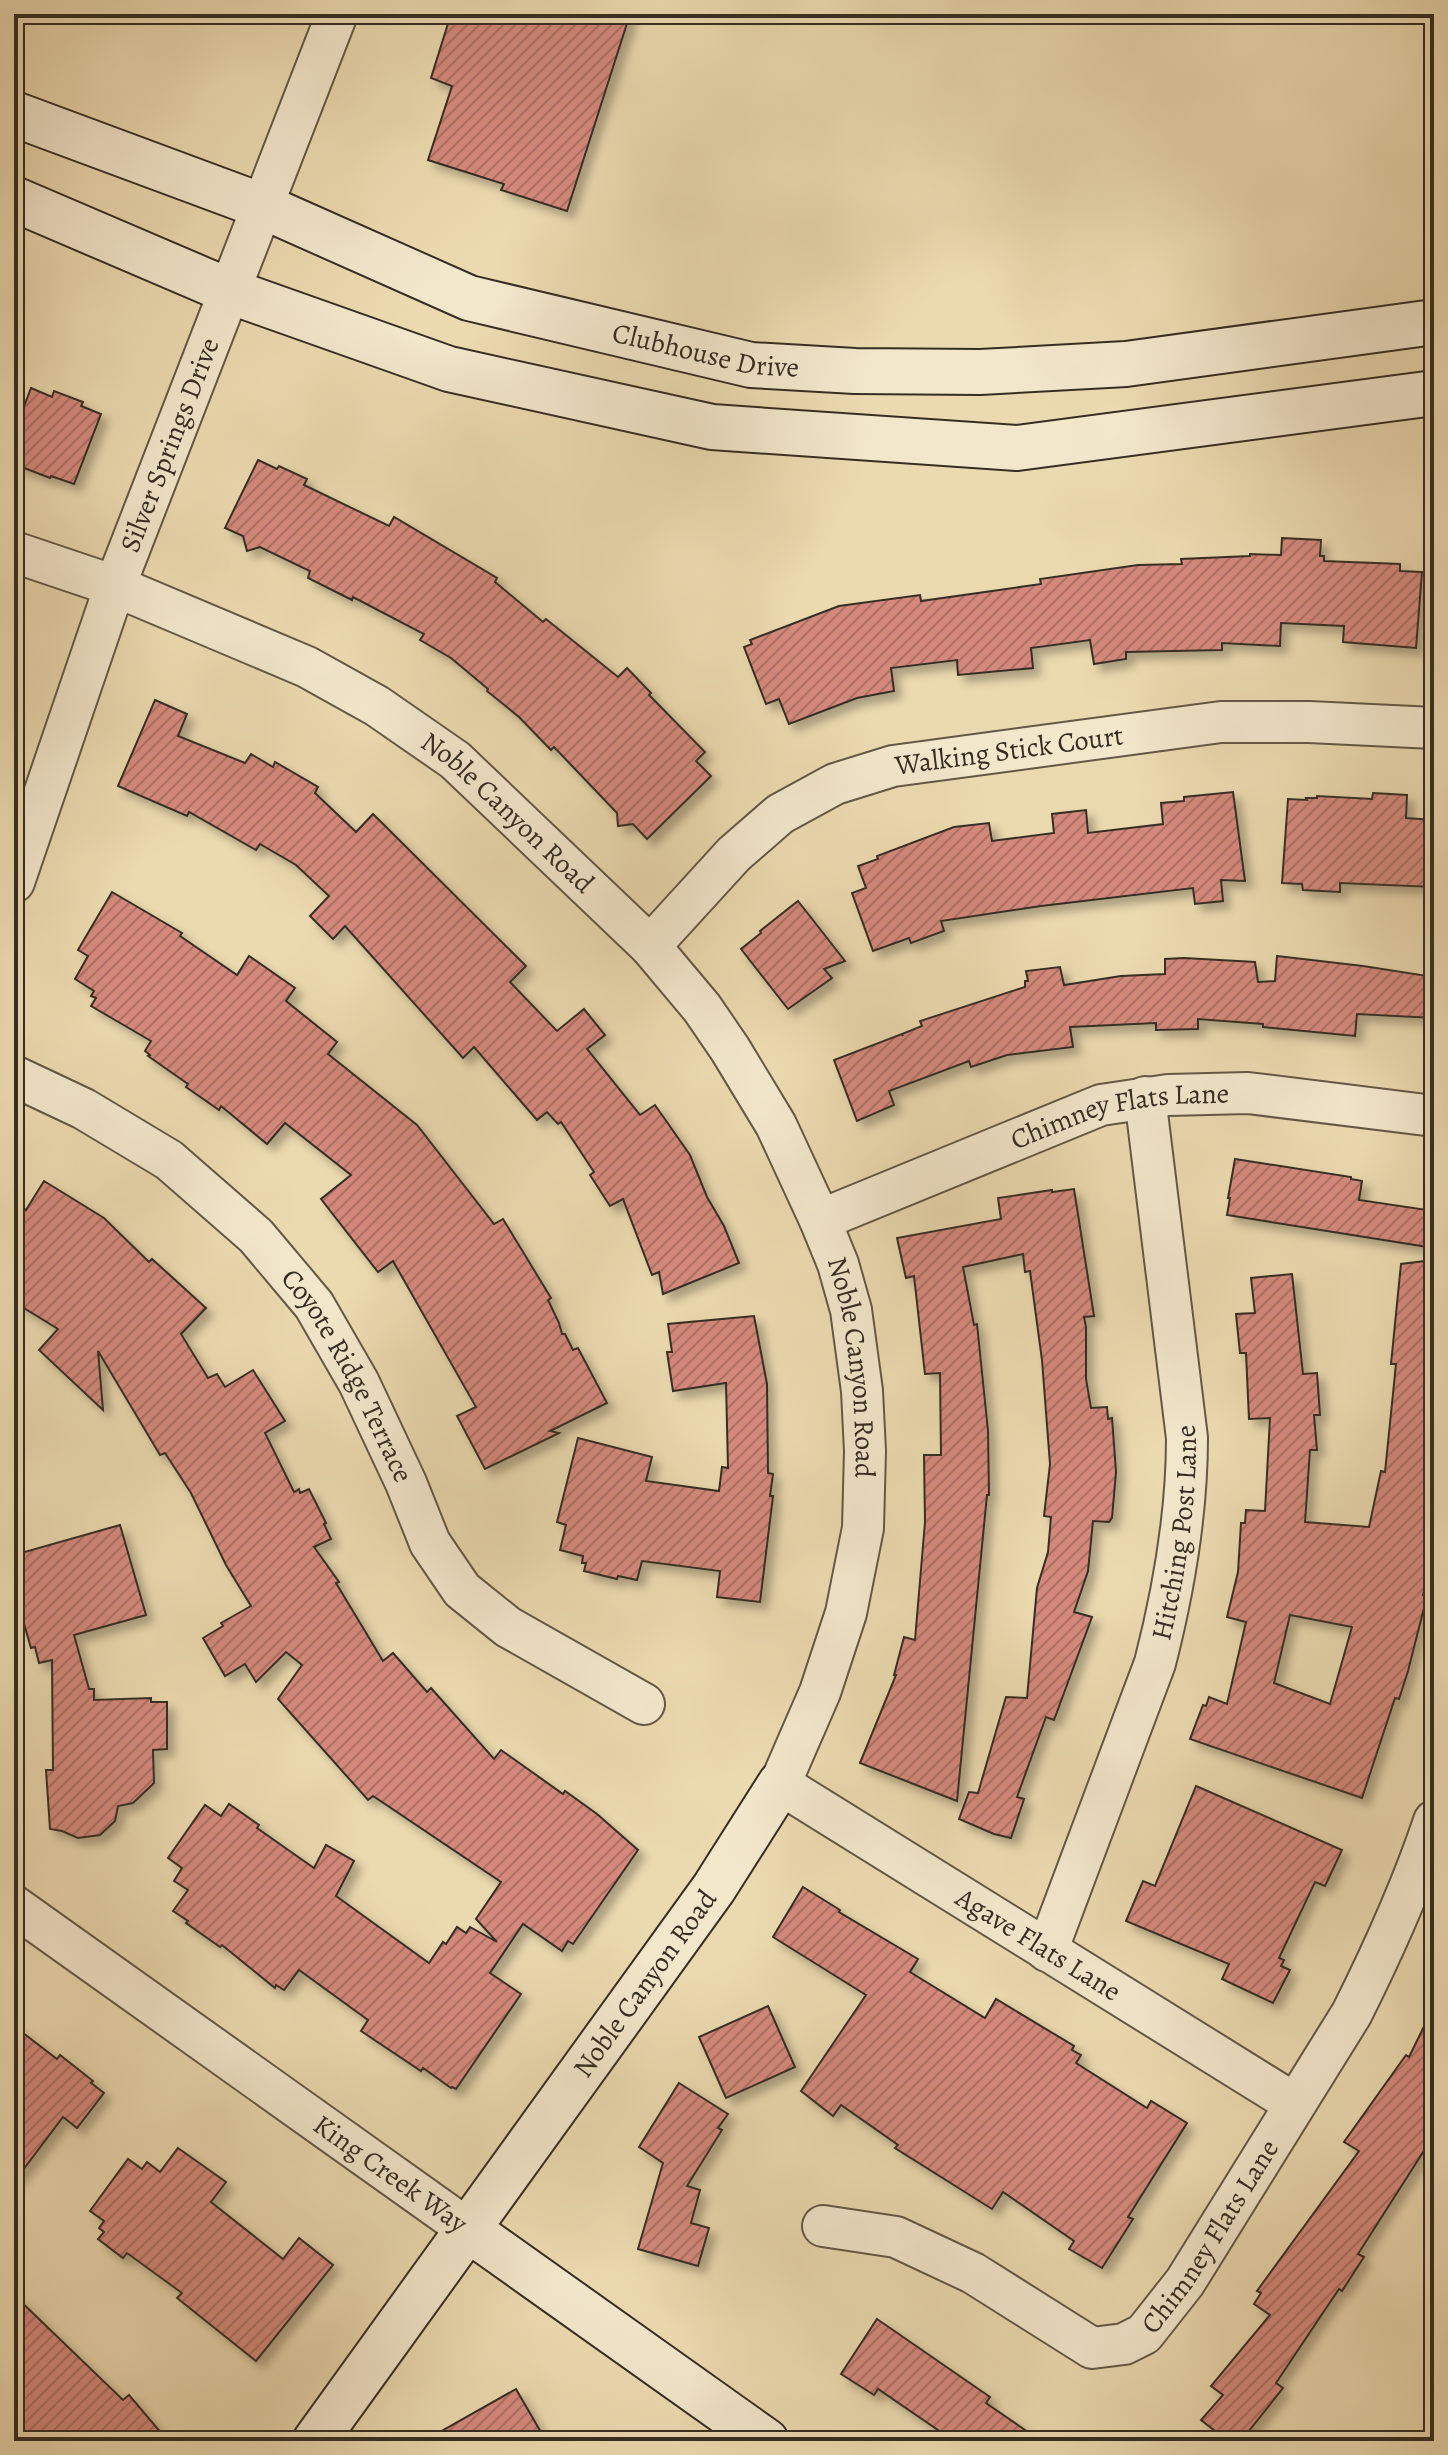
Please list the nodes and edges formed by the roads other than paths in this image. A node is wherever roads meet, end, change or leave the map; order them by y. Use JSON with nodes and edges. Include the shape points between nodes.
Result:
{"nodes":[{"id":1,"x":337,"y":14,"type":"edge"},
{"id":2,"x":14,"y":114,"type":"edge"},
{"id":3,"x":14,"y":199,"type":"edge"},
{"id":4,"x":262,"y":206,"type":"junction"},
{"id":5,"x":229,"y":291,"type":"junction"},
{"id":6,"x":1434,"y":322,"type":"edge"},
{"id":7,"x":1434,"y":393,"type":"edge"},
{"id":8,"x":14,"y":552,"type":"edge"},
{"id":9,"x":115,"y":586,"type":"junction"},
{"id":10,"x":1434,"y":728,"type":"edge"},
{"id":11,"x":14,"y":882,"type":"edge"},
{"id":12,"x":650,"y":946,"type":"junction"},
{"id":13,"x":14,"y":1076,"type":"edge"},
{"id":14,"x":1145,"y":1097,"type":"junction"},
{"id":15,"x":1434,"y":1116,"type":"edge"},
{"id":16,"x":820,"y":1220,"type":"junction"},
{"id":17,"x":644,"y":1704,"type":"dead end"},
{"id":18,"x":780,"y":1784,"type":"junction"},
{"id":19,"x":1434,"y":1821,"type":"edge"},
{"id":20,"x":14,"y":1906,"type":"edge"},
{"id":21,"x":1047,"y":1951,"type":"junction"},
{"id":22,"x":1295,"y":2104,"type":"junction"},
{"id":23,"x":823,"y":2226,"type":"dead end"},
{"id":24,"x":469,"y":2230,"type":"junction"},
{"id":25,"x":315,"y":2441,"type":"edge"},
{"id":26,"x":766,"y":2441,"type":"edge"}],
"edges":[{"from":1,"to":4,"type":"street","name":"Silver Springs Drive"},
{"from":2,"to":4,"type":"street","name":"Clubhouse Drive"},
{"from":3,"to":5,"type":"street"},
{"from":4,"to":5,"type":"street","name":"Silver Springs Drive"},
{"from":4,"to":6,"type":"street","name":"Clubhouse Drive","via":[[469,298],[751,365],[980,372],[1126,364]]},
{"from":5,"to":7,"type":"street","via":[[449,369],[712,427],[1017,448]]},
{"from":5,"to":9,"type":"street","name":"Silver Springs Drive"},
{"from":8,"to":9,"type":"street","name":"Noble Canyon Road"},
{"from":9,"to":11,"type":"street","name":"Silver Springs Drive"},
{"from":9,"to":12,"type":"street","name":"Noble Canyon Road","via":[[307,667],[377,706],[455,760]]},
{"from":10,"to":12,"type":"street","name":"Walking Stick Court","via":[[1221,722],[893,766],[835,784],[780,814],[734,854]]},
{"from":12,"to":16,"type":"street","name":"Noble Canyon Road","via":[[730,1049],[776,1125]]},
{"from":13,"to":17,"type":"street","name":"Coyote Ridge Terrace","via":[[84,1109],[169,1160],[256,1236],[314,1305],[359,1383],[430,1543],[462,1590],[508,1627]]},
{"from":14,"to":15,"type":"street","name":"Chimney Flats Lane","via":[[1248,1093]]},
{"from":14,"to":16,"type":"street","name":"Chimney Flats Lane","via":[[1101,1105]]},
{"from":14,"to":21,"type":"street","name":"Hitching Post Lane","via":[[1187,1438],[1187,1487],[1155,1663]]},
{"from":16,"to":18,"type":"street","name":"Noble Canyon Road","via":[[851,1310],[865,1451],[863,1528],[846,1613]]},
{"from":18,"to":21,"type":"street","name":"Agave Flats Lane"},
{"from":18,"to":24,"type":"street","name":"Noble Canyon Road","via":[[714,1888]]},
{"from":19,"to":22,"type":"street","name":"Chimney Flats Lane","via":[[1375,1969]]},
{"from":20,"to":24,"type":"street","name":"King Creek Way"},
{"from":21,"to":22,"type":"street","name":"Agave Flats Lane"},
{"from":22,"to":23,"type":"street","name":"Chimney Flats Lane","via":[[1185,2282],[1144,2334],[1124,2344],[1092,2348],[973,2273],[896,2237]]},
{"from":24,"to":25,"type":"street","name":"Noble Canyon Road"},
{"from":24,"to":26,"type":"street","name":"King Creek Way"}]}
